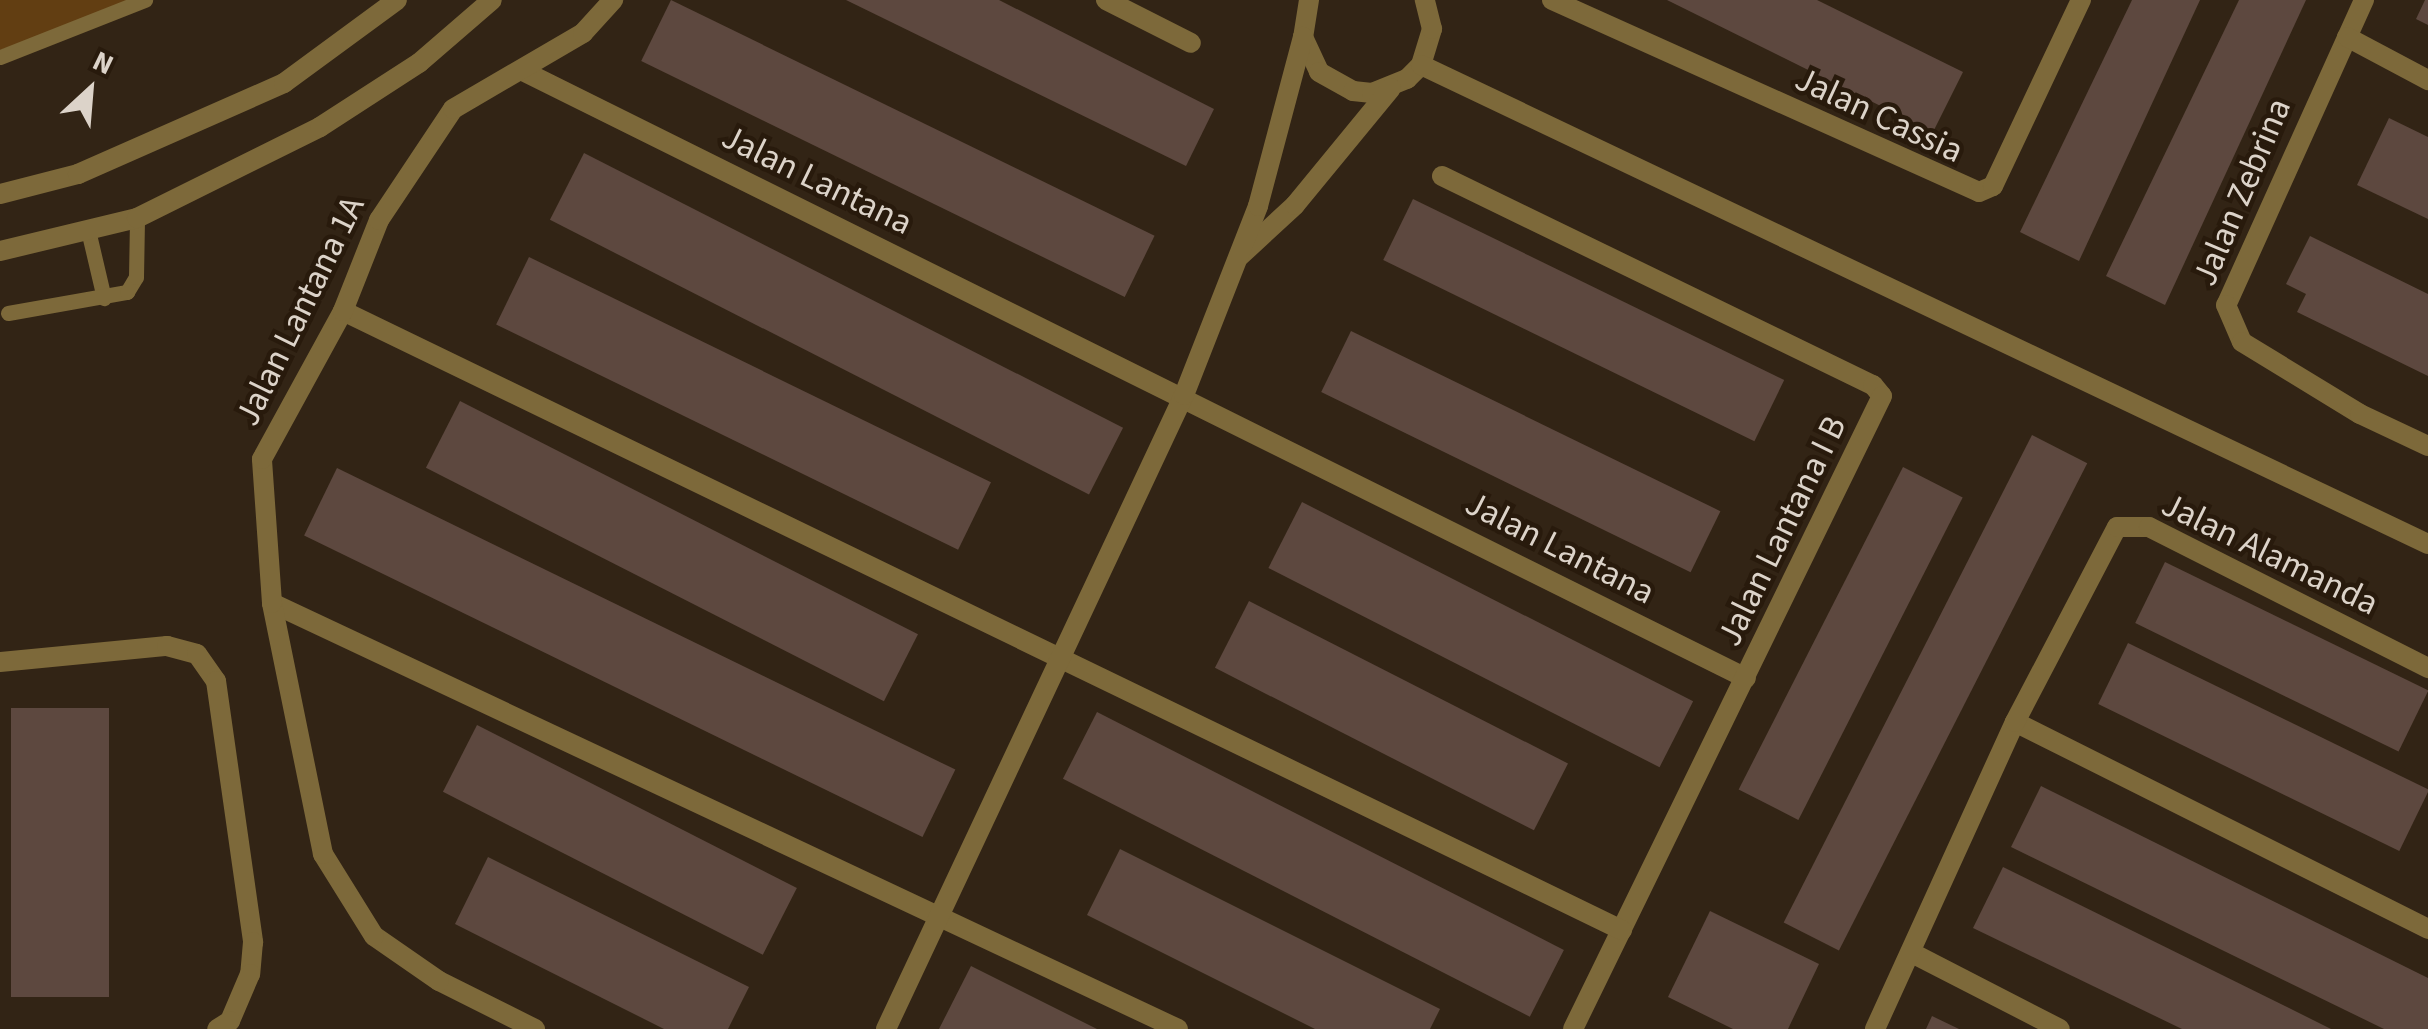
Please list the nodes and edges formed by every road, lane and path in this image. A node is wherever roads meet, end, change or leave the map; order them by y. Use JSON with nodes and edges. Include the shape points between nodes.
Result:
{"nodes":[{"id":1,"x":145,"y":0,"type":"edge"},
{"id":2,"x":396,"y":0,"type":"edge"},
{"id":3,"x":492,"y":0,"type":"edge"},
{"id":4,"x":613,"y":0,"type":"edge"},
{"id":5,"x":1106,"y":0,"type":"edge"},
{"id":6,"x":1309,"y":0,"type":"edge"},
{"id":7,"x":1425,"y":0,"type":"edge"},
{"id":8,"x":1442,"y":0,"type":"edge"},
{"id":9,"x":1552,"y":0,"type":"edge"},
{"id":10,"x":2080,"y":0,"type":"edge"},
{"id":11,"x":2364,"y":0,"type":"edge"},
{"id":12,"x":1432,"y":29,"type":"junction"},
{"id":13,"x":1303,"y":37,"type":"junction"},
{"id":14,"x":2346,"y":37,"type":"junction"},
{"id":15,"x":1190,"y":42,"type":"dead end"},
{"id":16,"x":0,"y":57,"type":"edge"},
{"id":17,"x":1420,"y":66,"type":"junction"},
{"id":18,"x":525,"y":72,"type":"junction"},
{"id":19,"x":2428,"y":80,"type":"edge"},
{"id":20,"x":1391,"y":88,"type":"junction"},
{"id":21,"x":1442,"y":176,"type":"dead end"},
{"id":22,"x":0,"y":194,"type":"edge"},
{"id":23,"x":136,"y":218,"type":"junction"},
{"id":24,"x":88,"y":230,"type":"junction"},
{"id":25,"x":0,"y":251,"type":"edge"},
{"id":26,"x":1235,"y":261,"type":"junction"},
{"id":27,"x":104,"y":298,"type":"junction"},
{"id":28,"x":343,"y":312,"type":"junction"},
{"id":29,"x":8,"y":313,"type":"dead end"},
{"id":30,"x":1184,"y":394,"type":"junction"},
{"id":31,"x":2428,"y":446,"type":"edge"},
{"id":32,"x":2428,"y":544,"type":"edge"},
{"id":33,"x":272,"y":603,"type":"junction"},
{"id":34,"x":1058,"y":660,"type":"junction"},
{"id":35,"x":0,"y":662,"type":"edge"},
{"id":36,"x":2428,"y":668,"type":"edge"},
{"id":37,"x":1746,"y":678,"type":"junction"},
{"id":38,"x":2015,"y":722,"type":"junction"},
{"id":39,"x":939,"y":915,"type":"junction"},
{"id":40,"x":2428,"y":929,"type":"edge"},
{"id":41,"x":1622,"y":930,"type":"junction"},
{"id":42,"x":1912,"y":953,"type":"junction"},
{"id":43,"x":216,"y":1029,"type":"edge"},
{"id":44,"x":536,"y":1029,"type":"edge"},
{"id":45,"x":886,"y":1029,"type":"edge"},
{"id":46,"x":1178,"y":1029,"type":"edge"},
{"id":47,"x":1572,"y":1029,"type":"edge"},
{"id":48,"x":1876,"y":1029,"type":"edge"},
{"id":49,"x":2060,"y":1029,"type":"edge"}],
"edges":[{"from":1,"to":16,"type":"lane"},
{"from":2,"to":22,"type":"street","via":[[284,83],[78,174]]},
{"from":3,"to":23,"type":"street","via":[[419,63],[320,127]]},
{"from":4,"to":18,"type":"street","via":[[583,33]]},
{"from":5,"to":15,"type":"street"},
{"from":6,"to":13,"type":"street"},
{"from":7,"to":12,"type":"street"},
{"from":8,"to":12,"type":"street"},
{"from":9,"to":10,"type":"street","name":"Jalan Cassia","via":[[1979,192],[1994,186]]},
{"from":11,"to":14,"type":"street","name":"Jalan Zebrina"},
{"from":12,"to":17,"type":"street"},
{"from":13,"to":20,"type":"street","via":[[1319,72],[1334,84],[1372,93]]},
{"from":13,"to":26,"type":"street","via":[[1258,206]]},
{"from":14,"to":19,"type":"street"},
{"from":14,"to":31,"type":"street","name":"Jalan Zebrina","via":[[2231,283],[2228,318],[2242,342],[2360,414]]},
{"from":17,"to":20,"type":"street"},
{"from":17,"to":32,"type":"street"},
{"from":18,"to":28,"type":"street","name":"Jalan Lantana 1A","via":[[487,85],[453,109],[379,220]]},
{"from":18,"to":30,"type":"street","name":"Jalan Lantana"},
{"from":20,"to":26,"type":"street","via":[[1295,204]]},
{"from":21,"to":37,"type":"street","name":"Jalan Lantana I B","via":[[1873,385],[1882,396]]},
{"from":23,"to":24,"type":"street"},
{"from":23,"to":27,"type":"lane","via":[[134,284]]},
{"from":24,"to":25,"type":"street"},
{"from":24,"to":27,"type":"lane"},
{"from":26,"to":30,"type":"street"},
{"from":27,"to":29,"type":"lane"},
{"from":28,"to":33,"type":"street","name":"Jalan Lantana 1A","via":[[262,459]]},
{"from":28,"to":34,"type":"street"},
{"from":30,"to":34,"type":"street"},
{"from":30,"to":37,"type":"street","name":"Jalan Lantana"},
{"from":33,"to":39,"type":"street"},
{"from":33,"to":44,"type":"street","name":"Jalan Lantana 1A","via":[[323,854],[365,923],[439,981]]},
{"from":34,"to":39,"type":"street"},
{"from":34,"to":41,"type":"street"},
{"from":35,"to":43,"type":"street","via":[[167,646],[196,654],[216,680],[253,942],[250,974],[230,1021]]},
{"from":36,"to":38,"type":"street","name":"Jalan Alamanda","via":[[2132,525],[2117,528],[2110,538]]},
{"from":37,"to":41,"type":"street","name":"Jalan Lantana I B"},
{"from":38,"to":40,"type":"street"},
{"from":38,"to":42,"type":"street","name":"Jalan Alamanda"},
{"from":39,"to":45,"type":"street"},
{"from":39,"to":46,"type":"street"},
{"from":41,"to":47,"type":"street","name":"Jalan Lantana I B"},
{"from":42,"to":48,"type":"street","name":"Jalan Alamanda"},
{"from":42,"to":49,"type":"street"}]}
